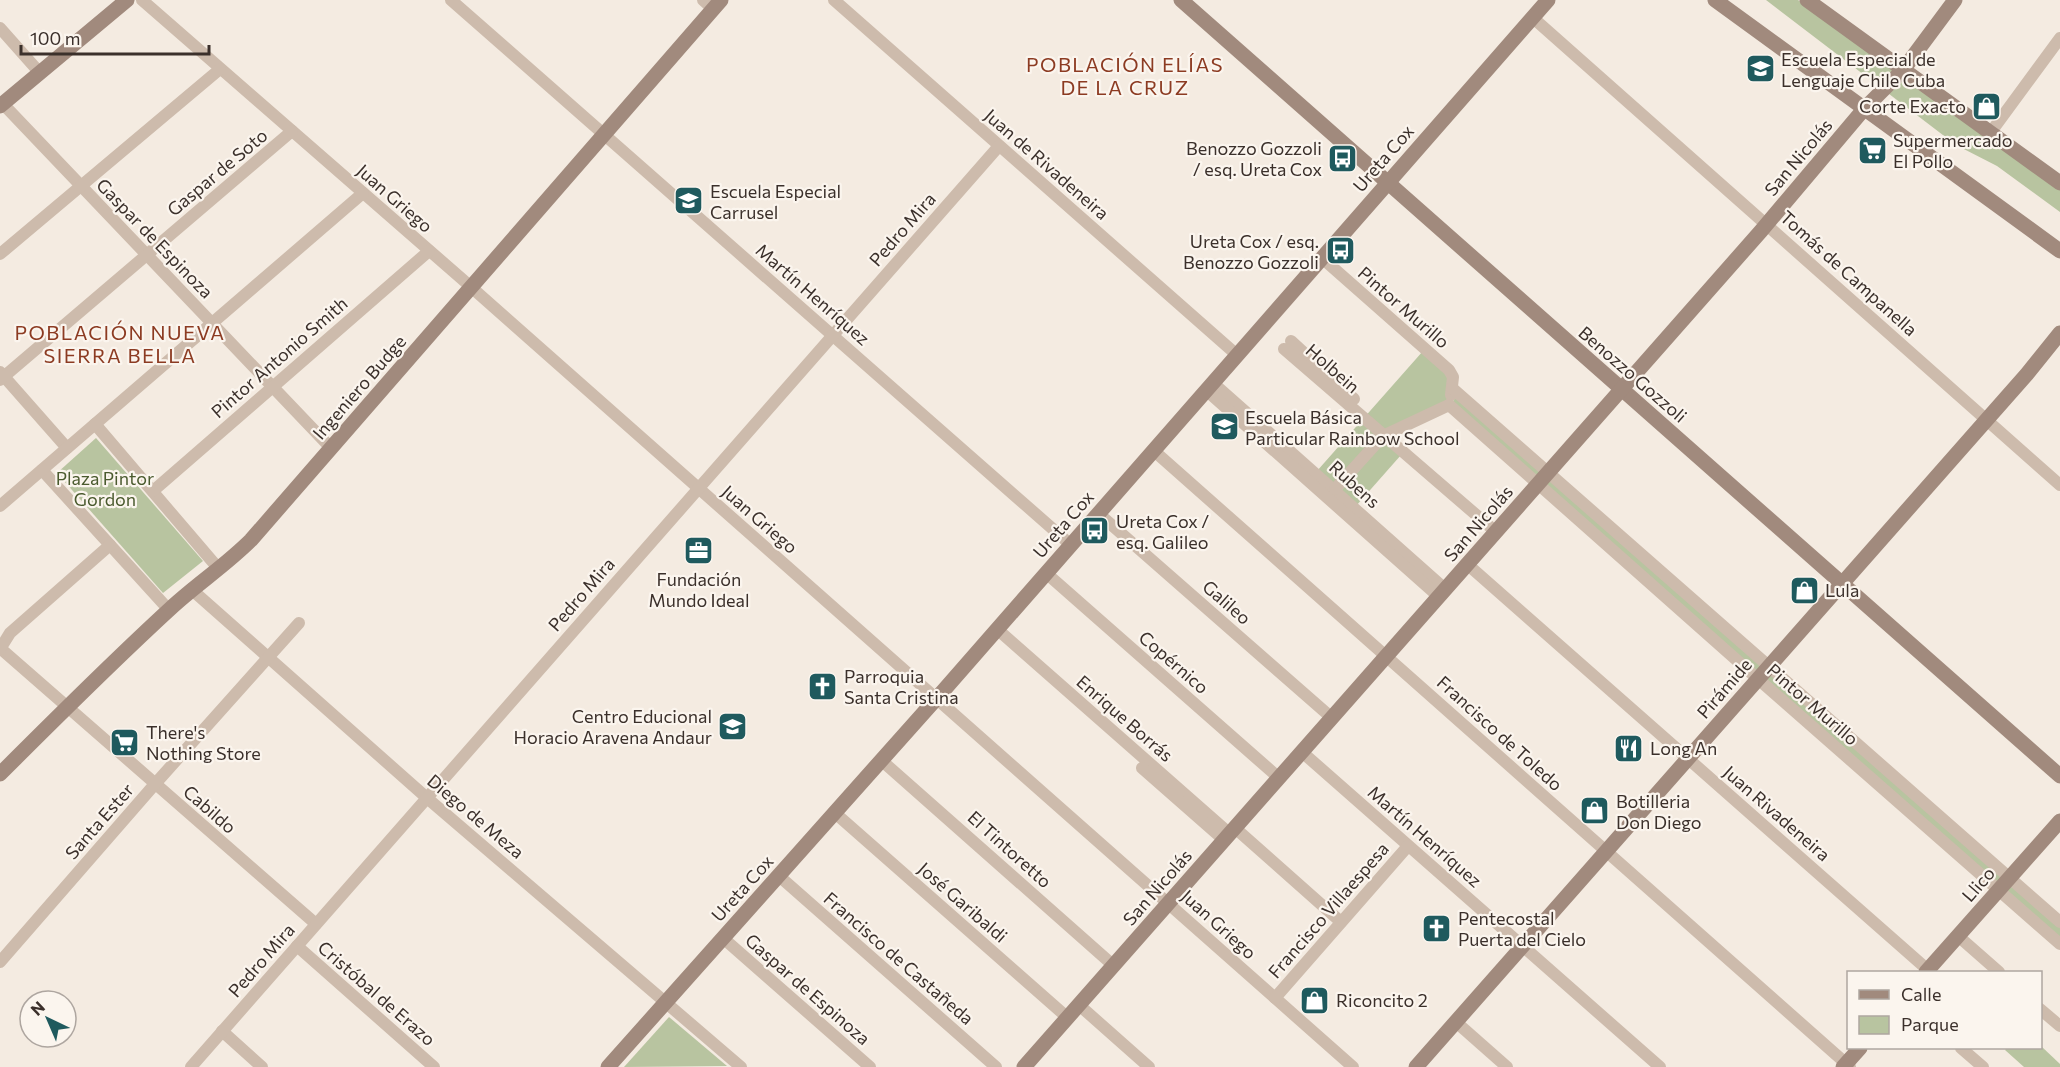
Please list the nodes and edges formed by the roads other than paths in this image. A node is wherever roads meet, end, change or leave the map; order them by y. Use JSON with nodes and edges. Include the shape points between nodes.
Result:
{"nodes":[{"id":1,"x":127,"y":0,"type":"edge"},
{"id":2,"x":142,"y":0,"type":"edge"},
{"id":3,"x":451,"y":0,"type":"edge"},
{"id":4,"x":834,"y":0,"type":"edge"},
{"id":5,"x":1181,"y":0,"type":"edge"},
{"id":6,"x":1715,"y":0,"type":"edge"},
{"id":7,"x":1807,"y":0,"type":"edge"},
{"id":8,"x":1955,"y":0,"type":"edge"},
{"id":9,"x":1546,"y":1,"type":"edge"},
{"id":10,"x":712,"y":3,"type":"edge"},
{"id":11,"x":1532,"y":17,"type":"junction"},
{"id":12,"x":0,"y":28,"type":"edge"},
{"id":13,"x":2060,"y":38,"type":"edge"},
{"id":14,"x":220,"y":69,"type":"junction"},
{"id":15,"x":1903,"y":70,"type":"junction"},
{"id":16,"x":40,"y":73,"type":"junction"},
{"id":17,"x":1,"y":105,"type":"edge"},
{"id":18,"x":1864,"y":109,"type":"junction"},
{"id":19,"x":292,"y":131,"type":"junction"},
{"id":20,"x":1991,"y":132,"type":"junction"},
{"id":21,"x":604,"y":135,"type":"junction"},
{"id":22,"x":999,"y":146,"type":"junction"},
{"id":23,"x":1387,"y":183,"type":"junction"},
{"id":24,"x":2060,"y":183,"type":"edge"},
{"id":25,"x":81,"y":186,"type":"junction"},
{"id":26,"x":363,"y":193,"type":"junction"},
{"id":27,"x":1767,"y":224,"type":"junction"},
{"id":28,"x":429,"y":251,"type":"junction"},
{"id":29,"x":2060,"y":251,"type":"edge"},
{"id":30,"x":0,"y":255,"type":"edge"},
{"id":31,"x":147,"y":255,"type":"junction"},
{"id":32,"x":1322,"y":258,"type":"junction"},
{"id":33,"x":471,"y":288,"type":"junction"},
{"id":34,"x":212,"y":323,"type":"junction"},
{"id":35,"x":2060,"y":333,"type":"edge"},
{"id":36,"x":833,"y":336,"type":"junction"},
{"id":37,"x":1287,"y":345,"type":"dead end"},
{"id":38,"x":1237,"y":355,"type":"junction"},
{"id":39,"x":1,"y":376,"type":"edge"},
{"id":40,"x":272,"y":387,"type":"junction"},
{"id":41,"x":1209,"y":387,"type":"junction"},
{"id":42,"x":1452,"y":388,"type":"junction"},
{"id":43,"x":1621,"y":389,"type":"junction"},
{"id":44,"x":1449,"y":405,"type":"junction"},
{"id":45,"x":1986,"y":420,"type":"junction"},
{"id":46,"x":95,"y":424,"type":"junction"},
{"id":47,"x":1386,"y":434,"type":"junction"},
{"id":48,"x":67,"y":448,"type":"junction"},
{"id":49,"x":331,"y":448,"type":"junction"},
{"id":50,"x":1154,"y":450,"type":"junction"},
{"id":51,"x":42,"y":470,"type":"junction"},
{"id":52,"x":1543,"y":478,"type":"junction"},
{"id":53,"x":2060,"y":485,"type":"edge"},
{"id":54,"x":699,"y":488,"type":"junction"},
{"id":55,"x":1335,"y":489,"type":"junction"},
{"id":56,"x":153,"y":491,"type":"junction"},
{"id":57,"x":0,"y":506,"type":"edge"},
{"id":58,"x":1098,"y":513,"type":"junction"},
{"id":59,"x":1496,"y":532,"type":"junction"},
{"id":60,"x":110,"y":545,"type":"junction"},
{"id":61,"x":1071,"y":545,"type":"junction"},
{"id":62,"x":1467,"y":564,"type":"junction"},
{"id":63,"x":218,"y":568,"type":"junction"},
{"id":64,"x":1046,"y":573,"type":"junction"},
{"id":65,"x":1842,"y":584,"type":"junction"},
{"id":66,"x":191,"y":589,"type":"junction"},
{"id":67,"x":1442,"y":593,"type":"junction"},
{"id":68,"x":169,"y":610,"type":"junction"},
{"id":69,"x":298,"y":623,"type":"dead end"},
{"id":70,"x":994,"y":632,"type":"junction"},
{"id":71,"x":0,"y":649,"type":"edge"},
{"id":72,"x":1386,"y":656,"type":"junction"},
{"id":73,"x":268,"y":657,"type":"junction"},
{"id":74,"x":1769,"y":666,"type":"junction"},
{"id":75,"x":1758,"y":679,"type":"junction"},
{"id":76,"x":937,"y":698,"type":"junction"},
{"id":77,"x":66,"y":708,"type":"junction"},
{"id":78,"x":1332,"y":718,"type":"junction"},
{"id":79,"x":1302,"y":752,"type":"junction"},
{"id":80,"x":884,"y":757,"type":"junction"},
{"id":81,"x":1688,"y":759,"type":"junction"},
{"id":82,"x":0,"y":774,"type":"edge"},
{"id":83,"x":2060,"y":776,"type":"edge"},
{"id":84,"x":1279,"y":778,"type":"junction"},
{"id":85,"x":154,"y":784,"type":"junction"},
{"id":86,"x":427,"y":798,"type":"junction"},
{"id":87,"x":835,"y":813,"type":"junction"},
{"id":88,"x":2060,"y":821,"type":"edge"},
{"id":89,"x":1229,"y":834,"type":"junction"},
{"id":90,"x":1408,"y":846,"type":"junction"},
{"id":91,"x":1606,"y":851,"type":"junction"},
{"id":92,"x":778,"y":876,"type":"junction"},
{"id":93,"x":2010,"y":878,"type":"junction"},
{"id":94,"x":1998,"y":891,"type":"junction"},
{"id":95,"x":1168,"y":903,"type":"junction"},
{"id":96,"x":1341,"y":922,"type":"junction"},
{"id":97,"x":2060,"y":922,"type":"edge"},
{"id":98,"x":316,"y":924,"type":"junction"},
{"id":99,"x":1958,"y":936,"type":"junction"},
{"id":100,"x":723,"y":938,"type":"junction"},
{"id":101,"x":2060,"y":944,"type":"edge"},
{"id":102,"x":297,"y":946,"type":"junction"},
{"id":103,"x":1523,"y":946,"type":"junction"},
{"id":104,"x":0,"y":962,"type":"edge"},
{"id":105,"x":1116,"y":963,"type":"junction"},
{"id":106,"x":1927,"y":971,"type":"edge"},
{"id":107,"x":1998,"y":971,"type":"edge"},
{"id":108,"x":1275,"y":998,"type":"junction"},
{"id":109,"x":667,"y":1002,"type":"junction"},
{"id":110,"x":1079,"y":1005,"type":"junction"},
{"id":111,"x":2042,"y":1011,"type":"edge"},
{"id":112,"x":1068,"y":1018,"type":"junction"},
{"id":113,"x":1456,"y":1022,"type":"junction"},
{"id":114,"x":2060,"y":1026,"type":"edge"},
{"id":115,"x":222,"y":1031,"type":"junction"},
{"id":116,"x":1859,"y":1049,"type":"edge"},
{"id":117,"x":1963,"y":1049,"type":"edge"},
{"id":118,"x":737,"y":1066,"type":"edge"},
{"id":119,"x":1846,"y":1066,"type":"edge"},
{"id":120,"x":190,"y":1067,"type":"edge"},
{"id":121,"x":262,"y":1067,"type":"edge"},
{"id":122,"x":434,"y":1067,"type":"edge"},
{"id":123,"x":609,"y":1067,"type":"edge"},
{"id":124,"x":870,"y":1067,"type":"edge"},
{"id":125,"x":996,"y":1067,"type":"edge"},
{"id":126,"x":1024,"y":1067,"type":"edge"},
{"id":127,"x":1149,"y":1067,"type":"edge"},
{"id":128,"x":1353,"y":1067,"type":"edge"},
{"id":129,"x":1416,"y":1067,"type":"edge"},
{"id":130,"x":1507,"y":1067,"type":"edge"},
{"id":131,"x":1660,"y":1067,"type":"edge"},
{"id":132,"x":1983,"y":1067,"type":"edge"}],
"edges":[{"from":1,"to":16,"type":"street"},
{"from":2,"to":14,"type":"street","name":"Juan Griego"},
{"from":3,"to":21,"type":"street","name":"Martín Henríquez"},
{"from":4,"to":22,"type":"street","name":"Juan de Rivadeneira"},
{"from":5,"to":23,"type":"street","name":"Benozzo Gozzoli"},
{"from":6,"to":18,"type":"street"},
{"from":7,"to":15,"type":"street"},
{"from":8,"to":15,"type":"street","name":"San Nicolás"},
{"from":9,"to":11,"type":"street","name":"Ureta Cox"},
{"from":10,"to":21,"type":"street","name":"Ingeniero Budge"},
{"from":11,"to":23,"type":"street","name":"Ureta Cox"},
{"from":11,"to":27,"type":"street","name":"Tomás de Campanella"},
{"from":12,"to":16,"type":"street"},
{"from":13,"to":20,"type":"street"},
{"from":14,"to":19,"type":"street","name":"Juan Griego"},
{"from":14,"to":25,"type":"street"},
{"from":15,"to":18,"type":"street","name":"San Nicolás"},
{"from":15,"to":20,"type":"street"},
{"from":16,"to":17,"type":"street"},
{"from":17,"to":25,"type":"street","name":"Gaspar de Espinoza"},
{"from":18,"to":27,"type":"street","name":"San Nicolás"},
{"from":18,"to":29,"type":"street"},
{"from":19,"to":26,"type":"street","name":"Juan Griego"},
{"from":19,"to":31,"type":"street","name":"Gaspar de Soto"},
{"from":20,"to":24,"type":"street"},
{"from":21,"to":33,"type":"street","name":"Ingeniero Budge"},
{"from":21,"to":36,"type":"street","name":"Martín Henríquez"},
{"from":22,"to":36,"type":"street","name":"Pedro Mira"},
{"from":22,"to":38,"type":"street","name":"Juan de Rivadeneira"},
{"from":23,"to":32,"type":"street","name":"Ureta Cox"},
{"from":23,"to":43,"type":"street","name":"Benozzo Gozzoli"},
{"from":25,"to":30,"type":"street"},
{"from":25,"to":31,"type":"street","name":"Gaspar de Espinoza"},
{"from":26,"to":28,"type":"street","name":"Juan Griego"},
{"from":26,"to":34,"type":"street"},
{"from":27,"to":43,"type":"street","name":"San Nicolás"},
{"from":27,"to":45,"type":"street","name":"Tomás de Campanella"},
{"from":28,"to":33,"type":"street","name":"Juan Griego"},
{"from":28,"to":40,"type":"street","name":"Pintor Antonio Smith"},
{"from":31,"to":34,"type":"street","name":"Gaspar de Espinoza"},
{"from":31,"to":39,"type":"street","name":"Gaspar de Soto"},
{"from":32,"to":38,"type":"street","name":"Ureta Cox"},
{"from":32,"to":42,"type":"street","name":"Pintor Murillo","via":[[1449,370]]},
{"from":33,"to":49,"type":"street","name":"Ingeniero Budge"},
{"from":33,"to":54,"type":"street","name":"Juan Griego"},
{"from":34,"to":40,"type":"street","name":"Gaspar de Espinoza"},
{"from":34,"to":46,"type":"street"},
{"from":35,"to":45,"type":"street","name":"Pirámide"},
{"from":36,"to":54,"type":"street","name":"Pedro Mira"},
{"from":36,"to":61,"type":"street","name":"Martín Henríquez"},
{"from":37,"to":47,"type":"street","name":"Holbein"},
{"from":38,"to":41,"type":"street","name":"Ureta Cox"},
{"from":39,"to":48,"type":"street"},
{"from":40,"to":49,"type":"street","name":"Gaspar de Espinoza"},
{"from":40,"to":56,"type":"street","name":"Pintor Antonio Smith"},
{"from":41,"to":50,"type":"street","name":"Ureta Cox"},
{"from":41,"to":55,"type":"street","name":"Rubens"},
{"from":41,"to":67,"type":"street","name":"Rubens"},
{"from":42,"to":44,"type":"street"},
{"from":42,"to":52,"type":"street","name":"Pintor Murillo"},
{"from":43,"to":52,"type":"street","name":"San Nicolás"},
{"from":43,"to":65,"type":"street","name":"Benozzo Gozzoli"},
{"from":44,"to":47,"type":"street"},
{"from":44,"to":52,"type":"street","name":"Pintor Murillo"},
{"from":45,"to":53,"type":"street","name":"Tomás de Campanella"},
{"from":45,"to":65,"type":"street","name":"Pirámide"},
{"from":46,"to":48,"type":"street"},
{"from":46,"to":56,"type":"street"},
{"from":47,"to":55,"type":"street"},
{"from":47,"to":59,"type":"street","name":"Holbein"},
{"from":48,"to":51,"type":"street"},
{"from":49,"to":63,"type":"street","name":"Ingeniero Budge","via":[[250,540]]},
{"from":50,"to":58,"type":"street","name":"Ureta Cox"},
{"from":50,"to":72,"type":"street","name":"Francisco de Toledo"},
{"from":51,"to":57,"type":"street"},
{"from":51,"to":60,"type":"street"},
{"from":52,"to":59,"type":"street","name":"San Nicolás"},
{"from":52,"to":74,"type":"street","name":"Pintor Murillo"},
{"from":52,"to":75,"type":"street","name":"Pintor Murillo"},
{"from":54,"to":76,"type":"street","name":"Juan Griego"},
{"from":54,"to":86,"type":"street","name":"Pedro Mira"},
{"from":55,"to":67,"type":"street","name":"Rubens"},
{"from":56,"to":63,"type":"street"},
{"from":58,"to":61,"type":"street","name":"Ureta Cox"},
{"from":58,"to":78,"type":"street","name":"Galileo"},
{"from":59,"to":62,"type":"street","name":"San Nicolás"},
{"from":60,"to":68,"type":"street"},
{"from":60,"to":71,"type":"street","via":[[10,633]]},
{"from":61,"to":64,"type":"street","name":"Ureta Cox"},
{"from":62,"to":67,"type":"street","name":"San Nicolás"},
{"from":62,"to":81,"type":"street","name":"Juan Rivadeneira"},
{"from":63,"to":66,"type":"street","name":"Ingeniero Budge"},
{"from":64,"to":70,"type":"street","name":"Ureta Cox"},
{"from":64,"to":84,"type":"street","name":"Copérnico"},
{"from":65,"to":74,"type":"street","name":"Pirámide"},
{"from":65,"to":83,"type":"street","name":"Benozzo Gozzoli"},
{"from":66,"to":68,"type":"street","name":"Ingeniero Budge"},
{"from":66,"to":73,"type":"street","name":"Diego de Meza"},
{"from":67,"to":72,"type":"street","name":"San Nicolás"},
{"from":68,"to":77,"type":"street","name":"Ingeniero Budge"},
{"from":69,"to":73,"type":"street","name":"Santa Ester"},
{"from":70,"to":76,"type":"street","name":"Ureta Cox"},
{"from":70,"to":89,"type":"street","name":"Enrique Borrás"},
{"from":71,"to":77,"type":"street","name":"Cabildo"},
{"from":72,"to":78,"type":"street","name":"San Nicolás"},
{"from":72,"to":91,"type":"street","name":"Francisco de Toledo"},
{"from":73,"to":85,"type":"street","name":"Santa Ester"},
{"from":73,"to":86,"type":"street","name":"Diego de Meza"},
{"from":74,"to":75,"type":"street","name":"Pirámide"},
{"from":74,"to":93,"type":"street","name":"Pintor Murillo"},
{"from":75,"to":81,"type":"street","name":"Pirámide"},
{"from":75,"to":94,"type":"street","name":"Pintor Murillo"},
{"from":76,"to":80,"type":"street","name":"Ureta Cox"},
{"from":76,"to":95,"type":"street","name":"Juan Griego"},
{"from":77,"to":82,"type":"street","name":"Ingeniero Budge"},
{"from":77,"to":85,"type":"street","name":"Cabildo"},
{"from":78,"to":79,"type":"street","name":"San Nicolás"},
{"from":79,"to":84,"type":"street","name":"San Nicolás"},
{"from":79,"to":90,"type":"street","name":"Martín Henríquez"},
{"from":80,"to":87,"type":"street","name":"Ureta Cox"},
{"from":80,"to":105,"type":"street","name":"El Tintoretto"},
{"from":81,"to":91,"type":"street","name":"Pirámide"},
{"from":81,"to":106,"type":"street","name":"Juan Rivadeneira"},
{"from":84,"to":89,"type":"street","name":"San Nicolás"},
{"from":85,"to":98,"type":"street","name":"Cabildo"},
{"from":85,"to":104,"type":"street","name":"Santa Ester"},
{"from":86,"to":98,"type":"street","name":"Pedro Mira"},
{"from":86,"to":109,"type":"street","name":"Diego de Meza"},
{"from":87,"to":92,"type":"street","name":"Ureta Cox"},
{"from":87,"to":112,"type":"street","name":"José Garibaldi"},
{"from":88,"to":93,"type":"street","name":"Llico"},
{"from":89,"to":95,"type":"street","name":"San Nicolás"},
{"from":89,"to":96,"type":"street","name":"Enrique Borrás"},
{"from":90,"to":96,"type":"street","name":"Francisco Villaespesa"},
{"from":90,"to":103,"type":"street","name":"Martín Henríquez"},
{"from":91,"to":103,"type":"street","name":"Pirámide"},
{"from":91,"to":119,"type":"street","name":"Francisco de Toledo"},
{"from":92,"to":100,"type":"street","name":"Ureta Cox"},
{"from":92,"to":125,"type":"street","name":"Francisco de Castañeda"},
{"from":93,"to":94,"type":"street","name":"Llico"},
{"from":93,"to":97,"type":"street","name":"Pintor Murillo"},
{"from":94,"to":99,"type":"street","name":"Llico"},
{"from":94,"to":101,"type":"street","name":"Pintor Murillo"},
{"from":95,"to":105,"type":"street","name":"San Nicolás"},
{"from":95,"to":108,"type":"street","name":"Juan Griego"},
{"from":96,"to":108,"type":"street","name":"Francisco Villaespesa"},
{"from":98,"to":102,"type":"street","name":"Pedro Mira"},
{"from":99,"to":106,"type":"street","name":"Llico"},
{"from":99,"to":107,"type":"street"},
{"from":100,"to":109,"type":"street","name":"Ureta Cox"},
{"from":100,"to":124,"type":"street","name":"Gaspar de Espinoza"},
{"from":102,"to":115,"type":"street","name":"Pedro Mira"},
{"from":102,"to":122,"type":"street","name":"Cristóbal de Erazo"},
{"from":103,"to":113,"type":"street","name":"Pirámide"},
{"from":103,"to":131,"type":"street","name":"Martín Henríquez"},
{"from":105,"to":110,"type":"street","name":"San Nicolás"},
{"from":108,"to":128,"type":"street","name":"Juan Griego"},
{"from":109,"to":118,"type":"street","name":"Diego de Meza"},
{"from":109,"to":123,"type":"street","name":"Ureta Cox"},
{"from":110,"to":112,"type":"street","name":"San Nicolás"},
{"from":110,"to":127,"type":"street"},
{"from":111,"to":114,"type":"street"},
{"from":112,"to":126,"type":"street","name":"San Nicolás"},
{"from":113,"to":129,"type":"street","name":"Pirámide"},
{"from":113,"to":130,"type":"street"},
{"from":115,"to":120,"type":"street","name":"Pedro Mira"},
{"from":115,"to":121,"type":"street"},
{"from":116,"to":119,"type":"street"},
{"from":117,"to":132,"type":"street"}]}
